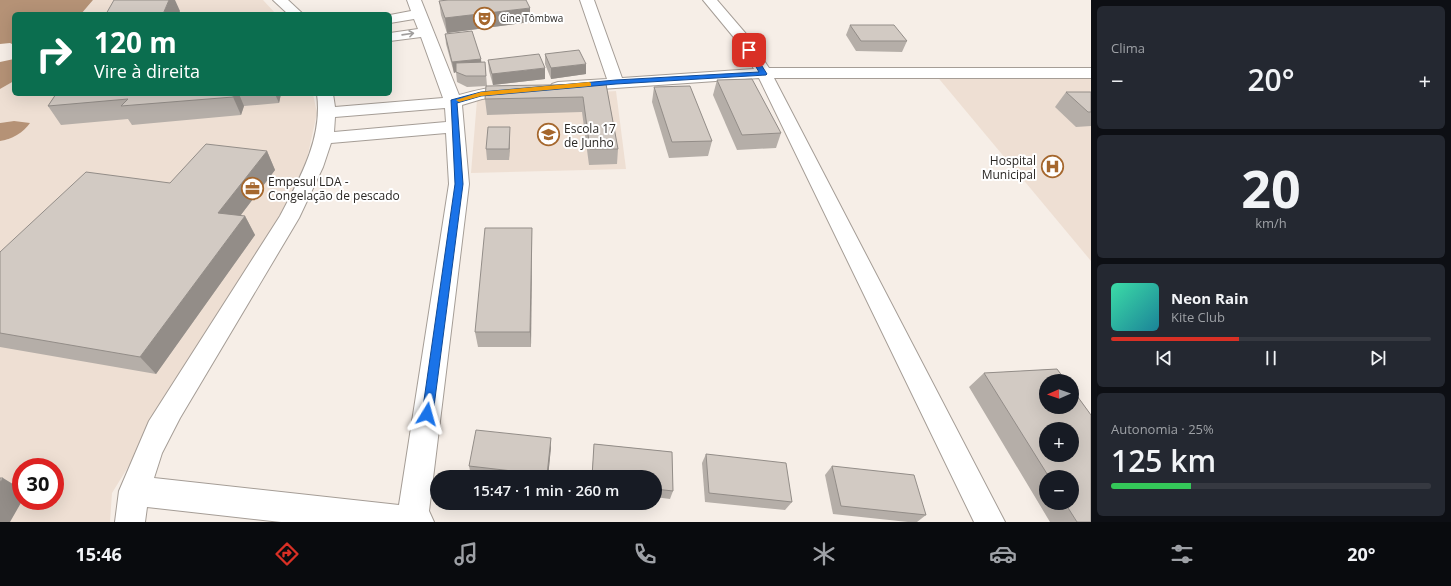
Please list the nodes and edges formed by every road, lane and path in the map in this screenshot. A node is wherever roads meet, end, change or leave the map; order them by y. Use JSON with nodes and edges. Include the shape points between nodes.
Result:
{"nodes":[{"id":1,"x":280,"y":0,"type":"edge"},
{"id":2,"x":587,"y":0,"type":"edge"},
{"id":3,"x":710,"y":0,"type":"edge"},
{"id":4,"x":418,"y":9,"type":"edge"},
{"id":5,"x":294,"y":12,"type":"edge"},
{"id":6,"x":392,"y":18,"type":"edge"},
{"id":7,"x":392,"y":35,"type":"edge"},
{"id":8,"x":1091,"y":73,"type":"edge"},
{"id":9,"x":764,"y":74,"type":"junction"},
{"id":10,"x":616,"y":82,"type":"junction"},
{"id":11,"x":453,"y":102,"type":"junction"},
{"id":12,"x":326,"y":104,"type":"edge"},
{"id":13,"x":455,"y":127,"type":"junction"},
{"id":14,"x":322,"y":138,"type":"junction"},
{"id":15,"x":134,"y":491,"type":"junction"},
{"id":16,"x":336,"y":517,"type":"edge"},
{"id":17,"x":130,"y":522,"type":"edge"},
{"id":18,"x":416,"y":522,"type":"edge"},
{"id":19,"x":990,"y":522,"type":"edge"}],
"edges":[{"from":1,"to":5,"type":"street"},
{"from":2,"to":10,"type":"street"},
{"from":3,"to":9,"type":"street","via":[[742,38]]},
{"from":4,"to":6,"type":"street"},
{"from":7,"to":4,"type":"street","one_way":true},
{"from":4,"to":11,"type":"street"},
{"from":8,"to":9,"type":"street"},
{"from":9,"to":10,"type":"street"},
{"from":9,"to":19,"type":"street"},
{"from":10,"to":11,"type":"street","via":[[481,94]]},
{"from":11,"to":12,"type":"street"},
{"from":11,"to":13,"type":"street"},
{"from":12,"to":14,"type":"street"},
{"from":13,"to":14,"type":"street"},
{"from":13,"to":18,"type":"street","via":[[459,184]]},
{"from":14,"to":15,"type":"street","via":[[304,190],[166,415],[145,456]]},
{"from":15,"to":16,"type":"street"},
{"from":15,"to":17,"type":"street"},
{"from":16,"to":18,"type":"street"}]}
